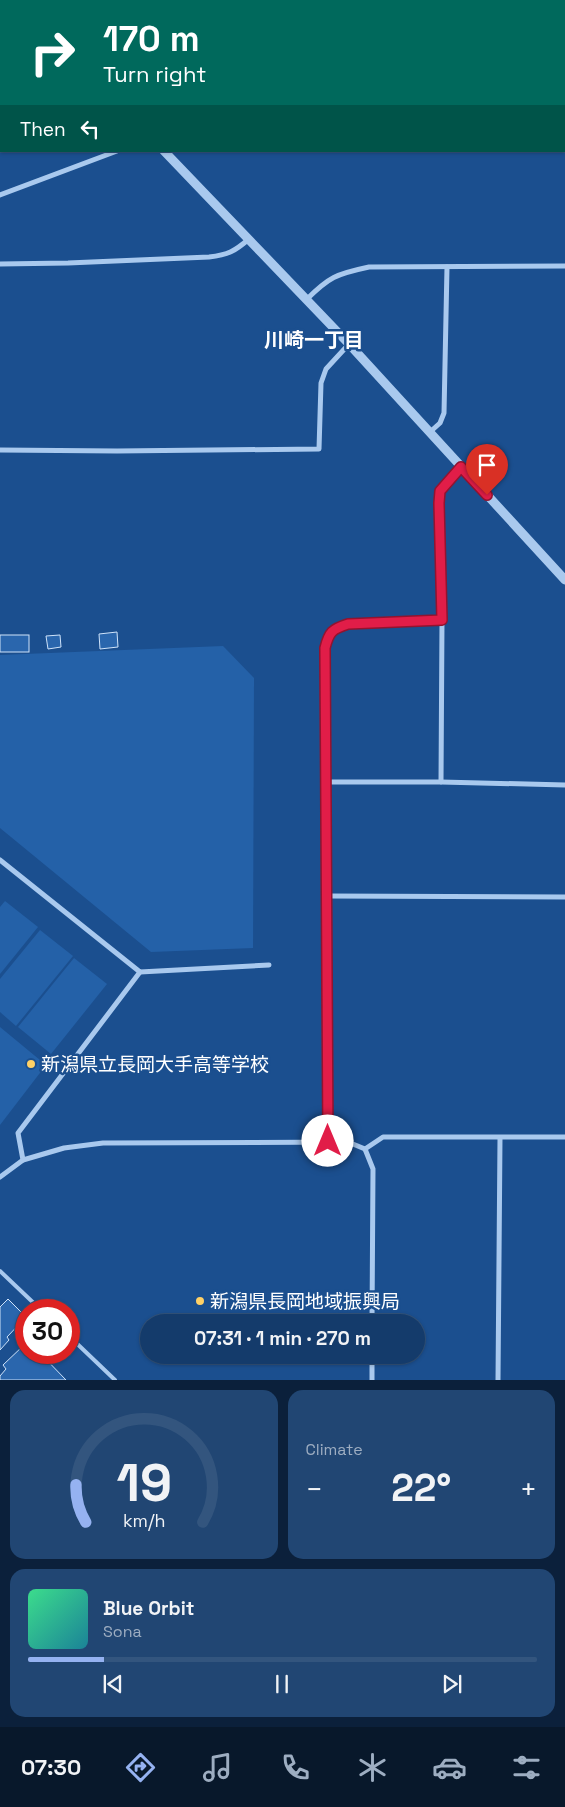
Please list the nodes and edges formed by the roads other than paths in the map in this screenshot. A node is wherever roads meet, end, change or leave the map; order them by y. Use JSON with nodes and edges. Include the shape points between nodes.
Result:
{"nodes":[{"id":1,"x":114,"y":152,"type":"edge"},
{"id":2,"x":165,"y":152,"type":"edge"},
{"id":3,"x":0,"y":195,"type":"edge"},
{"id":4,"x":249,"y":239,"type":"junction"},
{"id":5,"x":0,"y":264,"type":"edge"},
{"id":6,"x":565,"y":266,"type":"edge"},
{"id":7,"x":447,"y":267,"type":"junction"},
{"id":8,"x":306,"y":300,"type":"junction"},
{"id":9,"x":349,"y":344,"type":"junction"},
{"id":10,"x":430,"y":432,"type":"junction"},
{"id":11,"x":0,"y":450,"type":"edge"},
{"id":12,"x":461,"y":467,"type":"junction"},
{"id":13,"x":565,"y":580,"type":"edge"},
{"id":14,"x":442,"y":620,"type":"junction"},
{"id":15,"x":326,"y":782,"type":"junction"},
{"id":16,"x":442,"y":782,"type":"junction"},
{"id":17,"x":565,"y":784,"type":"edge"},
{"id":18,"x":0,"y":860,"type":"edge"},
{"id":19,"x":328,"y":896,"type":"junction"},
{"id":20,"x":565,"y":897,"type":"edge"},
{"id":21,"x":268,"y":965,"type":"dead end"},
{"id":22,"x":140,"y":972,"type":"junction"},
{"id":23,"x":565,"y":1137,"type":"edge"},
{"id":24,"x":500,"y":1138,"type":"junction"},
{"id":25,"x":328,"y":1141,"type":"junction"},
{"id":26,"x":365,"y":1149,"type":"junction"},
{"id":27,"x":23,"y":1160,"type":"junction"},
{"id":28,"x":0,"y":1177,"type":"edge"},
{"id":29,"x":0,"y":1271,"type":"edge"},
{"id":30,"x":30,"y":1299,"type":"edge"},
{"id":31,"x":372,"y":1314,"type":"edge"},
{"id":32,"x":80,"y":1346,"type":"edge"},
{"id":33,"x":372,"y":1364,"type":"edge"},
{"id":34,"x":116,"y":1380,"type":"edge"},
{"id":35,"x":372,"y":1380,"type":"edge"},
{"id":36,"x":498,"y":1380,"type":"edge"}],
"edges":[{"from":1,"to":3,"type":"street"},
{"from":2,"to":4,"type":"street"},
{"from":4,"to":5,"type":"street","via":[[234,251],[210,258]]},
{"from":4,"to":8,"type":"street"},
{"from":6,"to":7,"type":"street"},
{"from":7,"to":8,"type":"street","via":[[368,267],[347,271],[331,278]]},
{"from":7,"to":10,"type":"street","via":[[444,412],[440,423]]},
{"from":8,"to":9,"type":"street"},
{"from":9,"to":10,"type":"street"},
{"from":9,"to":11,"type":"street","via":[[326,369],[321,383],[319,449]]},
{"from":10,"to":12,"type":"street"},
{"from":12,"to":13,"type":"street"},
{"from":12,"to":14,"type":"street","via":[[440,491]]},
{"from":14,"to":15,"type":"street","via":[[348,624],[337,627],[328,635],[325,648]]},
{"from":14,"to":16,"type":"street"},
{"from":15,"to":16,"type":"street"},
{"from":15,"to":19,"type":"street"},
{"from":16,"to":17,"type":"street"},
{"from":18,"to":22,"type":"street"},
{"from":19,"to":20,"type":"street"},
{"from":19,"to":25,"type":"street"},
{"from":21,"to":22,"type":"street"},
{"from":22,"to":27,"type":"street","via":[[18,1134]]},
{"from":23,"to":24,"type":"street"},
{"from":24,"to":26,"type":"street","via":[[383,1137]]},
{"from":24,"to":36,"type":"street"},
{"from":25,"to":26,"type":"street","via":[[348,1142]]},
{"from":25,"to":27,"type":"street","via":[[103,1143],[64,1148]]},
{"from":26,"to":31,"type":"street","via":[[373,1169]]},
{"from":27,"to":28,"type":"street"},
{"from":29,"to":30,"type":"lane"},
{"from":32,"to":34,"type":"lane"},
{"from":33,"to":35,"type":"street"}]}
